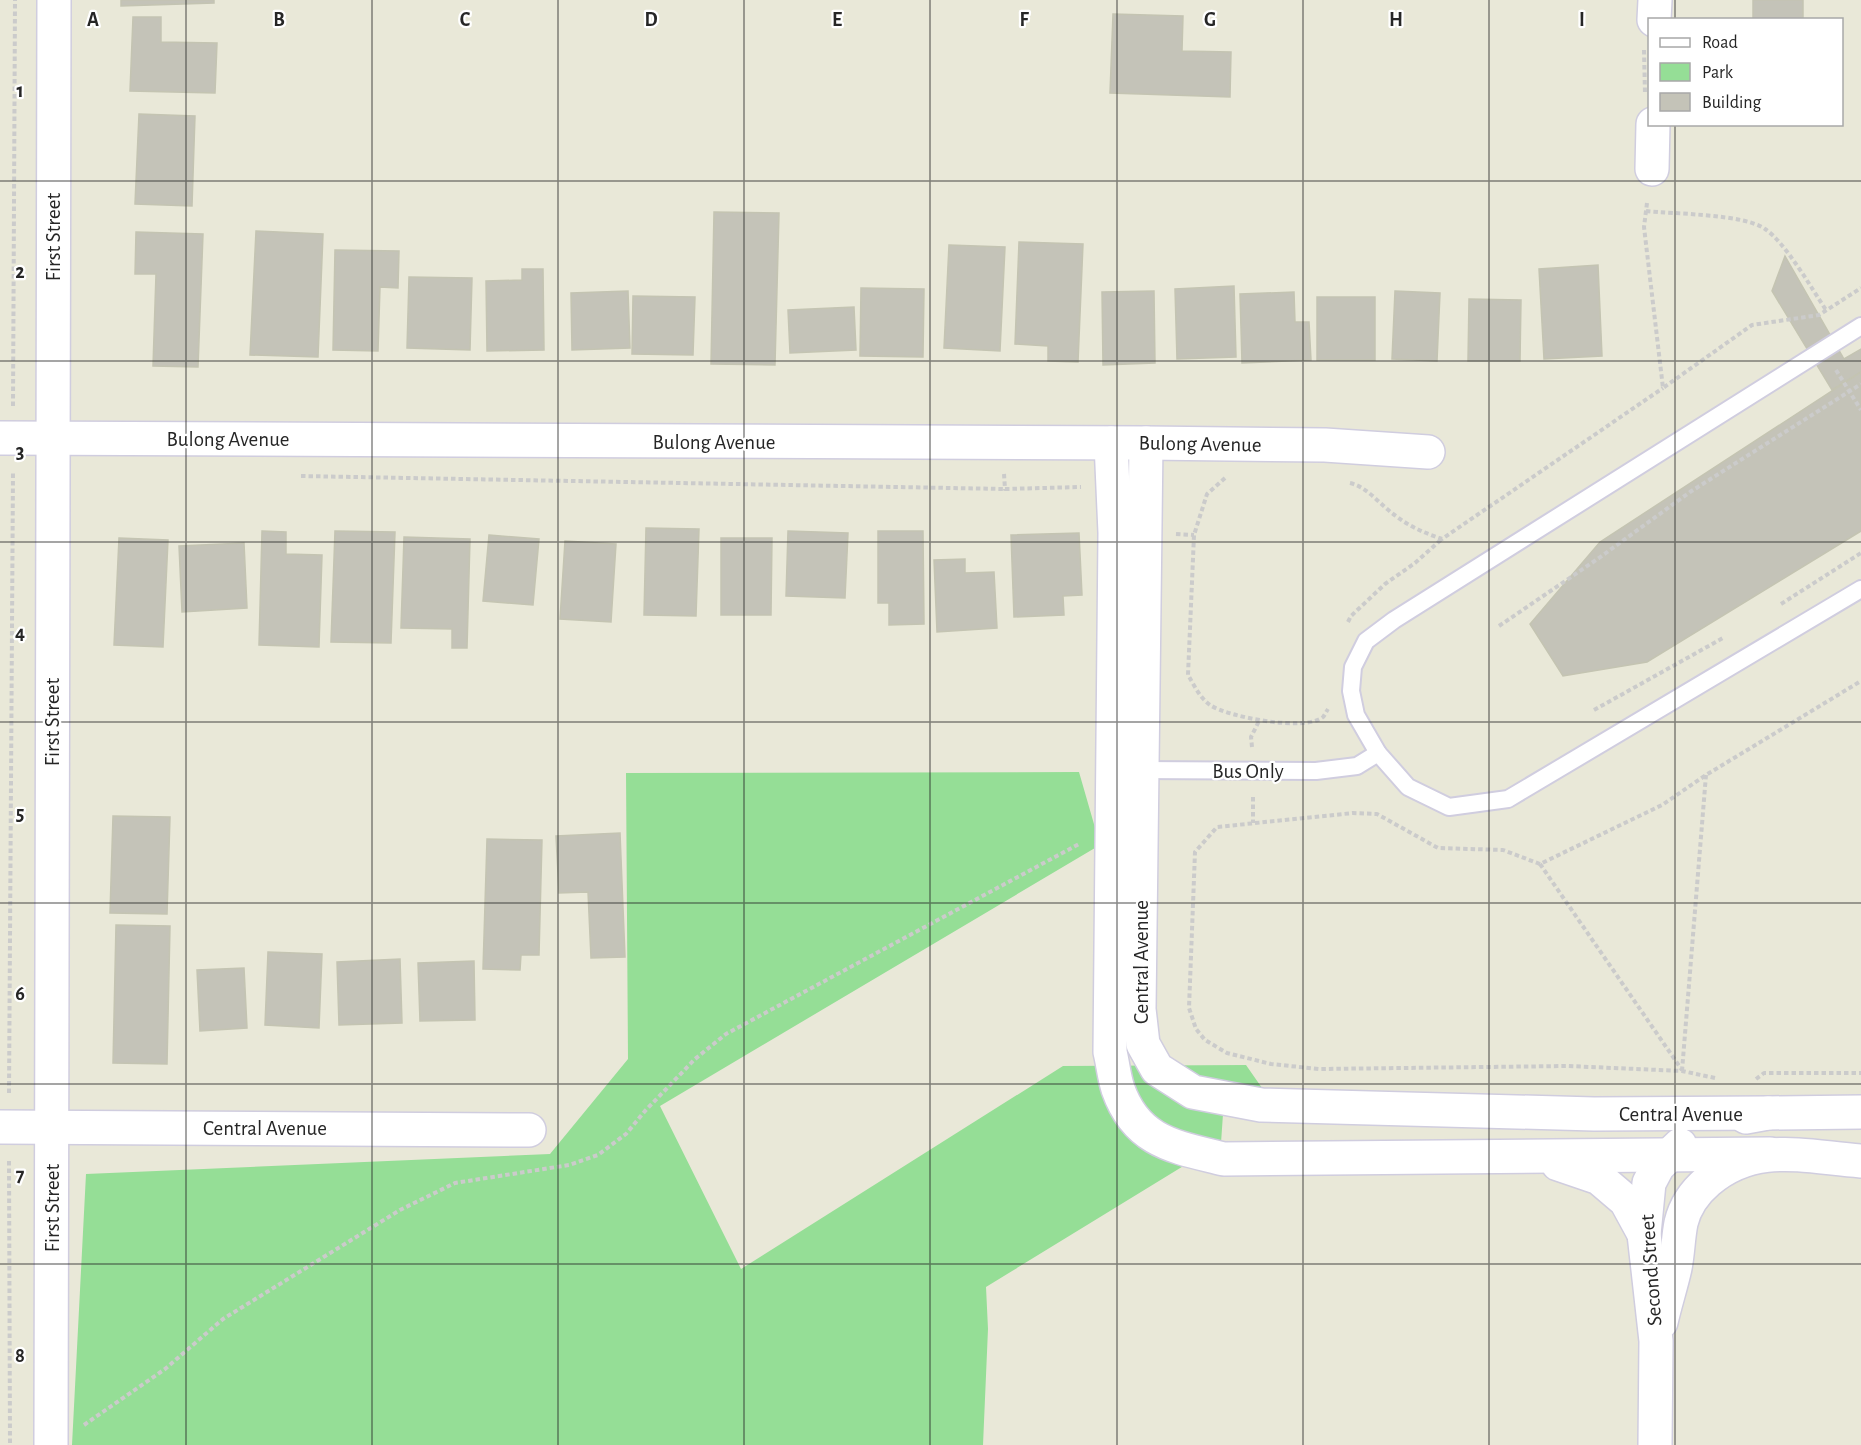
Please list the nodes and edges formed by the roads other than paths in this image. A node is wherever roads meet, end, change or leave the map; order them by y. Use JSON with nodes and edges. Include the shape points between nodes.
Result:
{"nodes":[{"id":1,"x":54,"y":0,"type":"edge"},
{"id":2,"x":1655,"y":0,"type":"edge"},
{"id":3,"x":1652,"y":18,"type":"edge"},
{"id":4,"x":1650,"y":126,"type":"edge"},
{"id":5,"x":1652,"y":169,"type":"road end"},
{"id":6,"x":1861,"y":326,"type":"edge"},
{"id":7,"x":6,"y":438,"type":"edge"},
{"id":8,"x":52,"y":438,"type":"junction"},
{"id":9,"x":1111,"y":443,"type":"junction"},
{"id":10,"x":1146,"y":443,"type":"junction"},
{"id":11,"x":1428,"y":452,"type":"dead end"},
{"id":12,"x":1861,"y":589,"type":"edge"},
{"id":13,"x":1378,"y":753,"type":"junction"},
{"id":14,"x":1128,"y":770,"type":"junction"},
{"id":15,"x":1861,"y":1112,"type":"edge"},
{"id":16,"x":1768,"y":1113,"type":"junction"},
{"id":17,"x":1594,"y":1114,"type":"junction"},
{"id":18,"x":5,"y":1127,"type":"edge"},
{"id":19,"x":52,"y":1127,"type":"junction"},
{"id":20,"x":529,"y":1130,"type":"dead end"},
{"id":21,"x":1770,"y":1154,"type":"junction"},
{"id":22,"x":1503,"y":1156,"type":"junction"},
{"id":23,"x":1660,"y":1160,"type":"junction"},
{"id":24,"x":1861,"y":1161,"type":"edge"},
{"id":25,"x":1696,"y":1191,"type":"joint"},
{"id":26,"x":1681,"y":1222,"type":"junction"},
{"id":27,"x":1644,"y":1234,"type":"junction"},
{"id":28,"x":1656,"y":1341,"type":"junction"},
{"id":29,"x":51,"y":1445,"type":"edge"},
{"id":30,"x":1655,"y":1445,"type":"edge"}],
"edges":[{"from":1,"to":8,"type":"street","name":"First Street"},
{"from":2,"to":3,"type":"street"},
{"from":4,"to":5,"type":"street"},
{"from":6,"to":13,"type":"lane","via":[[1366,641],[1353,667],[1351,691],[1356,715]]},
{"from":7,"to":8,"type":"street","name":"Bulong Avenue"},
{"from":8,"to":9,"type":"street","name":"Bulong Avenue"},
{"from":8,"to":19,"type":"street","name":"First Street"},
{"from":9,"to":10,"type":"street","name":"Bulong Avenue"},
{"from":9,"to":14,"type":"street","name":"Central Avenue"},
{"from":10,"to":11,"type":"street","name":"Bulong Avenue","via":[[1325,445]]},
{"from":10,"to":14,"type":"street","name":"Central Avenue"},
{"from":12,"to":13,"type":"lane","via":[[1508,799],[1449,807],[1408,787]]},
{"from":13,"to":14,"type":"lane","name":"Bus Only","via":[[1357,766],[1316,771]]},
{"from":14,"to":17,"type":"street","name":"Central Avenue","via":[[1139,1009],[1143,1044],[1157,1069],[1193,1092],[1261,1105]]},
{"from":14,"to":22,"type":"street","name":"Central Avenue","via":[[1110,1052],[1118,1089],[1132,1116],[1151,1137],[1224,1159]]},
{"from":15,"to":16,"type":"street","name":"Central Avenue"},
{"from":16,"to":17,"type":"street","name":"Central Avenue"},
{"from":16,"to":23,"type":"street","name":"Central Avenue","via":[[1727,1119],[1703,1129]]},
{"from":17,"to":23,"type":"street","name":"Central Avenue","via":[[1626,1129]]},
{"from":18,"to":19,"type":"street","name":"Central Avenue"},
{"from":19,"to":20,"type":"street","name":"Central Avenue"},
{"from":19,"to":29,"type":"street","name":"First Street"},
{"from":21,"to":23,"type":"street","name":"Central Avenue"},
{"from":21,"to":24,"type":"street","name":"Central Avenue"},
{"from":21,"to":25,"type":"street","name":"Central Avenue","via":[[1739,1161],[1719,1171]]},
{"from":22,"to":23,"type":"street","name":"Central Avenue"},
{"from":22,"to":27,"type":"street","name":"Central Avenue","via":[[1566,1165],[1599,1178],[1626,1201]]},
{"from":23,"to":26,"type":"street","name":"Central Avenue","via":[[1674,1183]]},
{"from":23,"to":27,"type":"street","name":"Second Street","via":[[1649,1183]]},
{"from":25,"to":26,"type":"street","name":"Second Street"},
{"from":26,"to":28,"type":"street","name":"Second Street","via":[[1675,1267]]},
{"from":27,"to":28,"type":"street","name":"Second Street"},
{"from":28,"to":30,"type":"street","name":"Second Street"}]}
